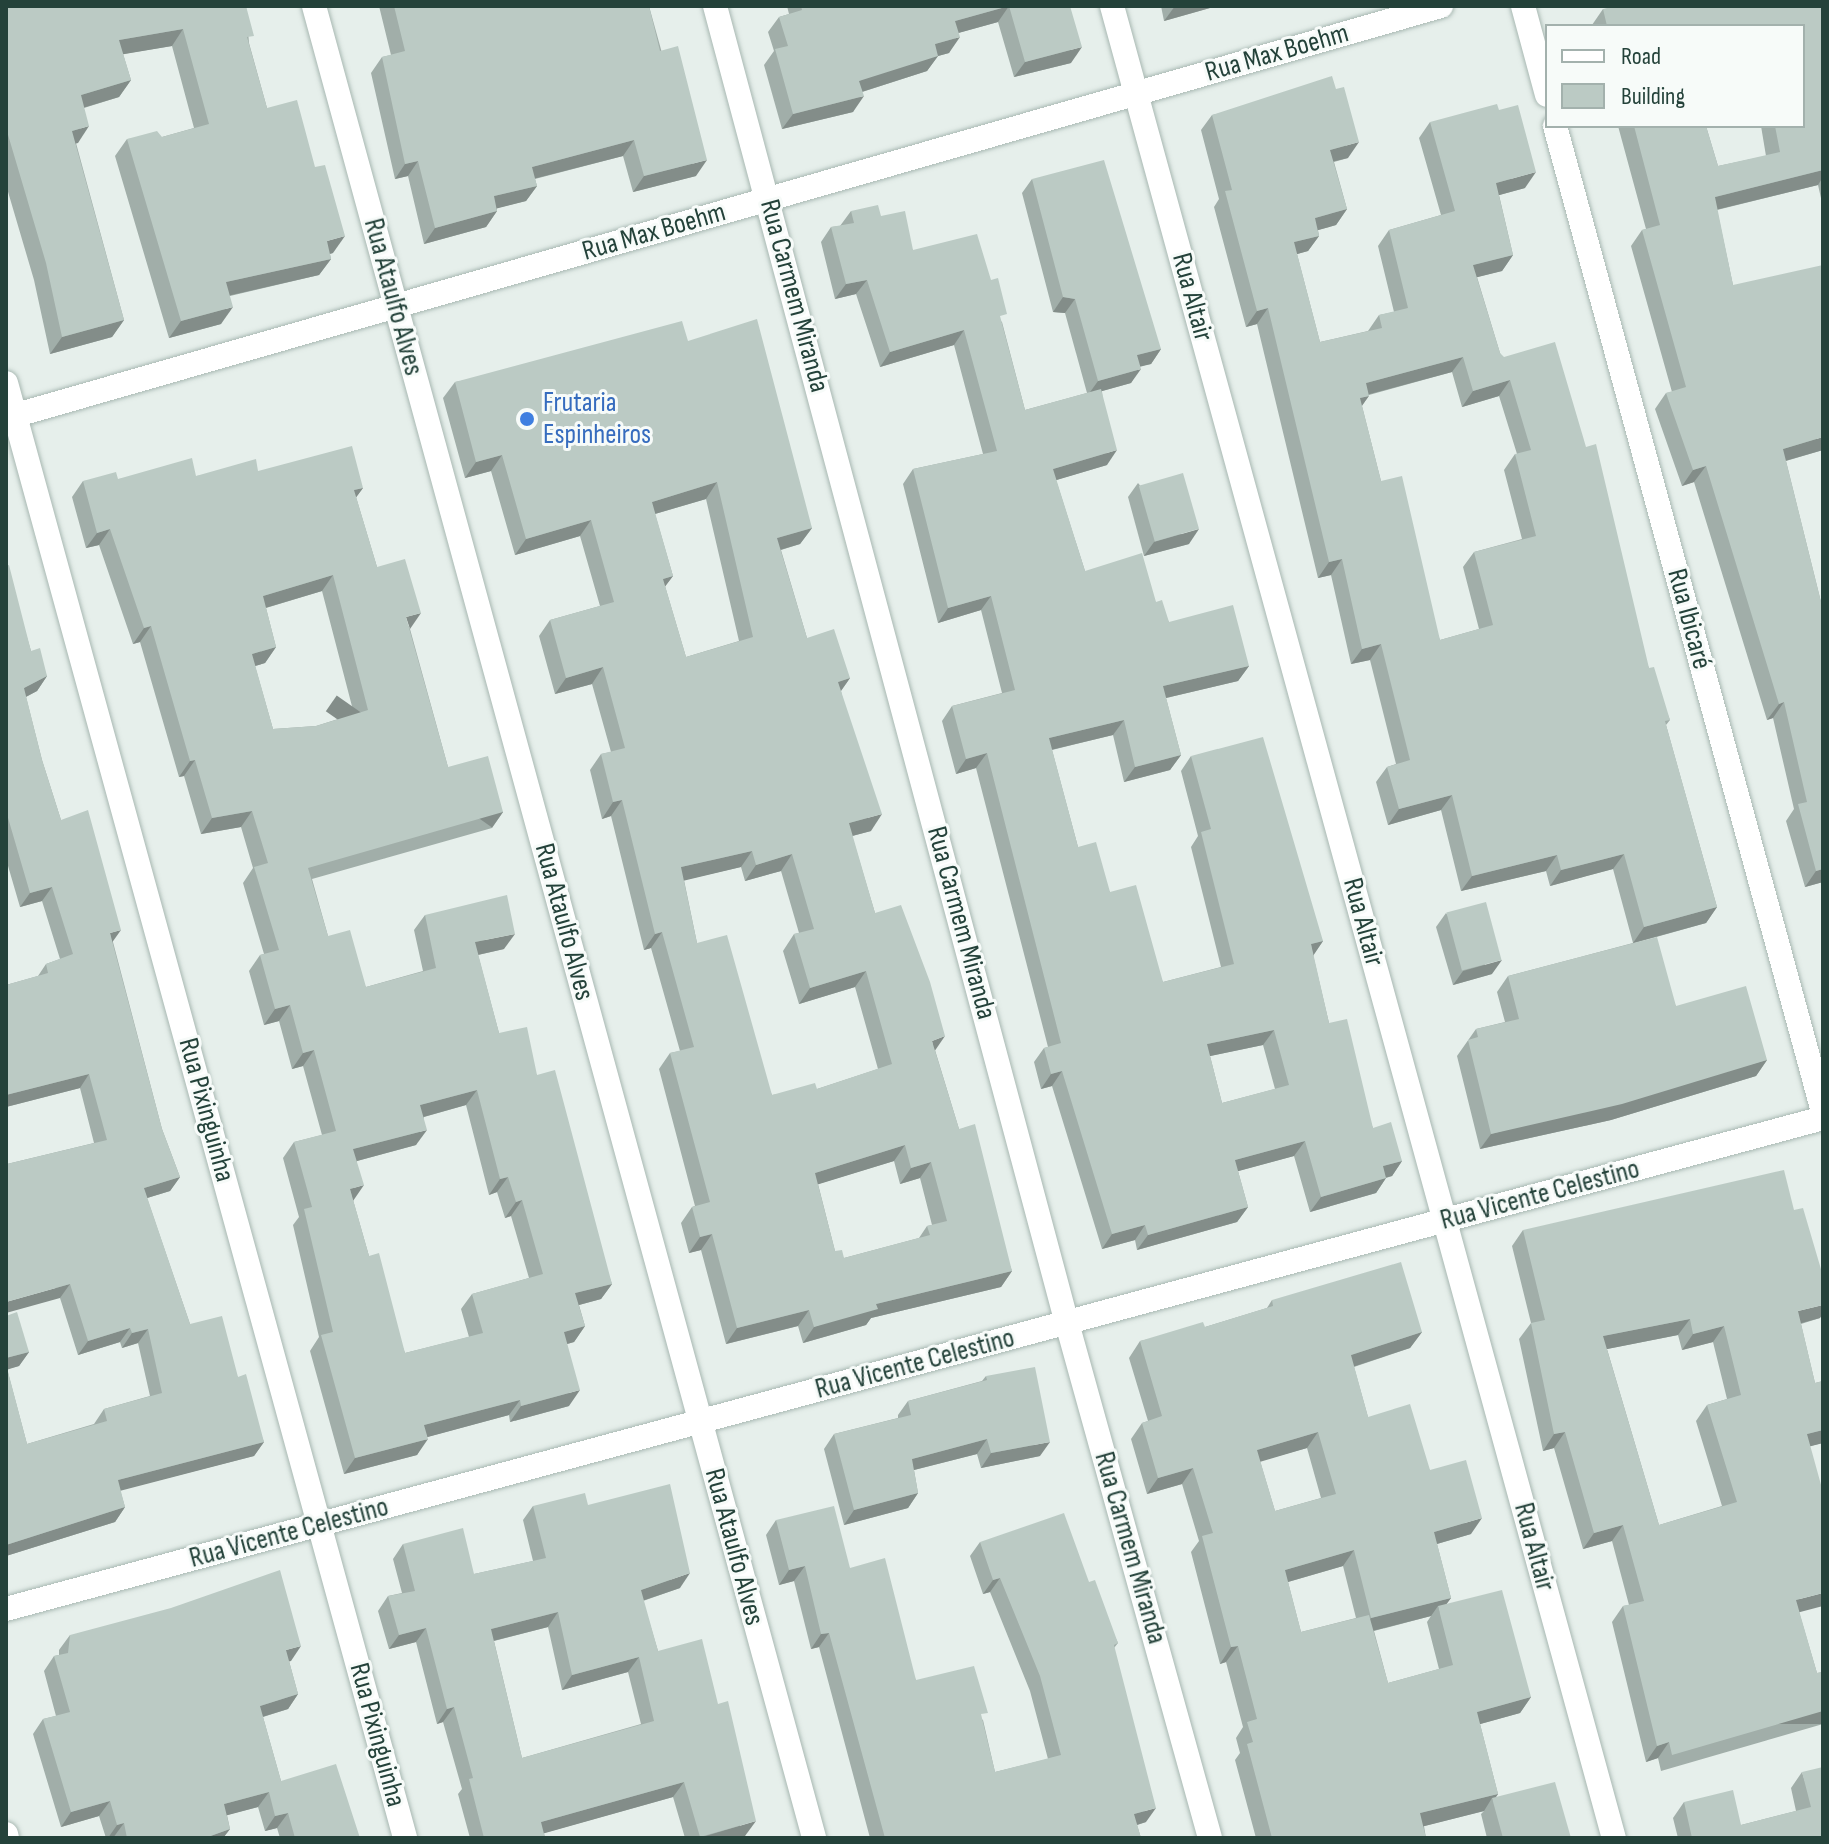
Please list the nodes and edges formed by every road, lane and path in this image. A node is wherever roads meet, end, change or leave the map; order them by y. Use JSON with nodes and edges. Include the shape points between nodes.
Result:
{"nodes":[{"id":1,"x":314,"y":6,"type":"edge"},
{"id":2,"x":715,"y":6,"type":"edge"},
{"id":3,"x":1112,"y":6,"type":"edge"},
{"id":4,"x":1441,"y":6,"type":"edge"},
{"id":5,"x":1523,"y":6,"type":"edge"},
{"id":6,"x":1545,"y":88,"type":"edge"},
{"id":7,"x":1136,"y":93,"type":"junction"},
{"id":8,"x":1556,"y":128,"type":"edge"},
{"id":9,"x":769,"y":199,"type":"junction"},
{"id":10,"x":396,"y":306,"type":"junction"},
{"id":11,"x":6,"y":383,"type":"edge"},
{"id":12,"x":10,"y":417,"type":"edge"},
{"id":13,"x":1823,"y":1112,"type":"edge"},
{"id":14,"x":1823,"y":1118,"type":"edge"},
{"id":15,"x":1445,"y":1221,"type":"junction"},
{"id":16,"x":1067,"y":1323,"type":"junction"},
{"id":17,"x":700,"y":1422,"type":"junction"},
{"id":18,"x":319,"y":1524,"type":"junction"},
{"id":19,"x":6,"y":1609,"type":"edge"},
{"id":20,"x":405,"y":1838,"type":"edge"},
{"id":21,"x":814,"y":1838,"type":"edge"},
{"id":22,"x":1210,"y":1838,"type":"edge"},
{"id":23,"x":1614,"y":1838,"type":"edge"}],
"edges":[{"from":1,"to":10,"type":"street","name":"Rua Ataulfo Alves"},
{"from":2,"to":9,"type":"street","name":"Rua Carmem Miranda"},
{"from":3,"to":7,"type":"street","name":"Rua Altair"},
{"from":4,"to":7,"type":"street","name":"Rua Max Boehm"},
{"from":5,"to":6,"type":"street"},
{"from":7,"to":9,"type":"street","name":"Rua Max Boehm"},
{"from":7,"to":15,"type":"street","name":"Rua Altair"},
{"from":8,"to":13,"type":"street","name":"Rua Ibicaré"},
{"from":9,"to":10,"type":"street","name":"Rua Max Boehm"},
{"from":9,"to":16,"type":"street","name":"Rua Carmem Miranda"},
{"from":10,"to":12,"type":"street","name":"Rua Max Boehm"},
{"from":10,"to":17,"type":"street","name":"Rua Ataulfo Alves"},
{"from":11,"to":12,"type":"street","name":"Rua Pixinguinha"},
{"from":12,"to":18,"type":"street","name":"Rua Pixinguinha"},
{"from":14,"to":15,"type":"street","name":"Rua Vicente Celestino"},
{"from":15,"to":16,"type":"street","name":"Rua Vicente Celestino"},
{"from":15,"to":23,"type":"street","name":"Rua Altair"},
{"from":16,"to":17,"type":"street","name":"Rua Vicente Celestino"},
{"from":16,"to":22,"type":"street","name":"Rua Carmem Miranda"},
{"from":17,"to":18,"type":"street","name":"Rua Vicente Celestino"},
{"from":17,"to":21,"type":"street","name":"Rua Ataulfo Alves"},
{"from":18,"to":19,"type":"street","name":"Rua Vicente Celestino"},
{"from":18,"to":20,"type":"street","name":"Rua Pixinguinha"}]}
